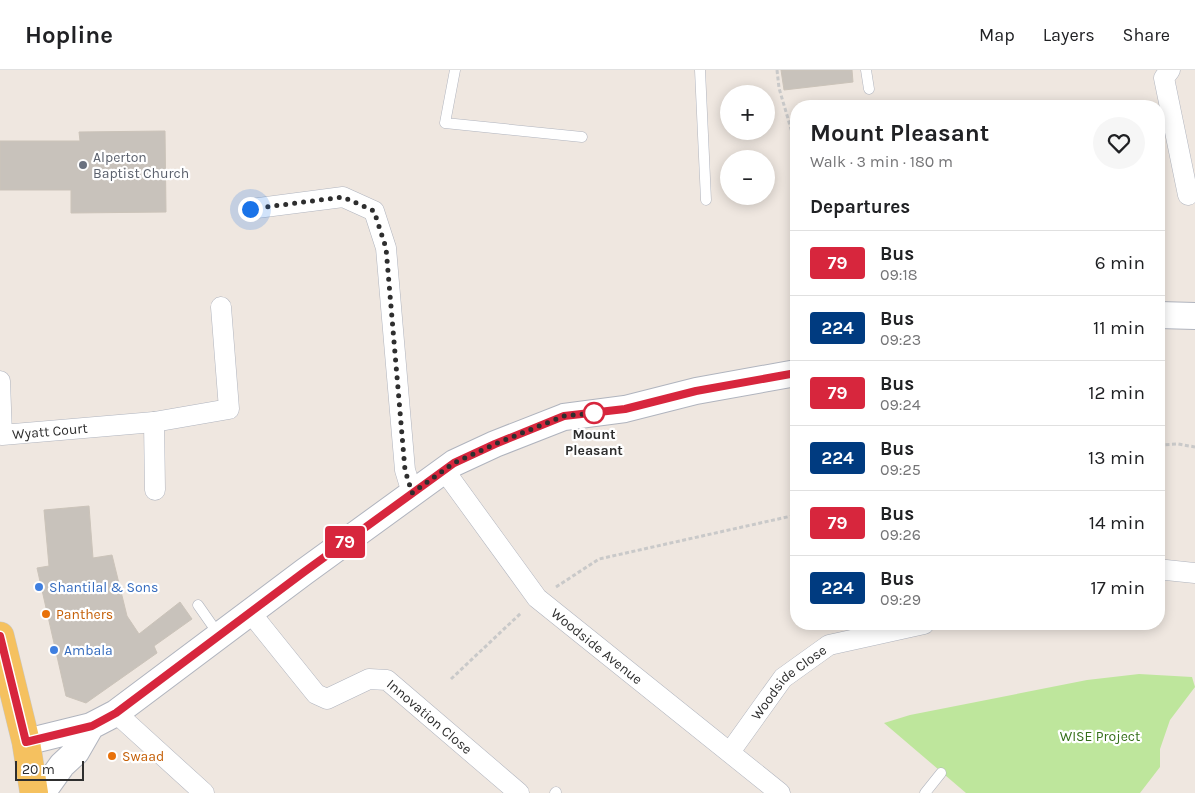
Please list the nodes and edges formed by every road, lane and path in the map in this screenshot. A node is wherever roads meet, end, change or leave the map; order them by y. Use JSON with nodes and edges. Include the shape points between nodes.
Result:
{"nodes":[{"id":1,"x":455,"y":70,"type":"edge"},
{"id":2,"x":700,"y":70,"type":"edge"},
{"id":3,"x":777,"y":70,"type":"edge"},
{"id":4,"x":866,"y":70,"type":"edge"},
{"id":5,"x":1170,"y":70,"type":"edge"},
{"id":6,"x":869,"y":89,"type":"dead end"},
{"id":7,"x":790,"y":126,"type":"edge"},
{"id":8,"x":582,"y":138,"type":"dead end"},
{"id":9,"x":1188,"y":195,"type":"dead end"},
{"id":10,"x":706,"y":200,"type":"dead end"},
{"id":11,"x":250,"y":209,"type":"dead end"},
{"id":12,"x":221,"y":307,"type":"dead end"},
{"id":13,"x":1165,"y":315,"type":"edge"},
{"id":14,"x":1195,"y":316,"type":"edge"},
{"id":15,"x":790,"y":374,"type":"edge"},
{"id":16,"x":0,"y":381,"type":"edge"},
{"id":17,"x":154,"y":422,"type":"junction"},
{"id":18,"x":1165,"y":445,"type":"edge"},
{"id":19,"x":1195,"y":447,"type":"edge"},
{"id":20,"x":444,"y":470,"type":"junction"},
{"id":21,"x":155,"y":490,"type":"dead end"},
{"id":22,"x":412,"y":493,"type":"junction"},
{"id":23,"x":790,"y":516,"type":"edge"},
{"id":24,"x":1165,"y":570,"type":"edge"},
{"id":25,"x":1195,"y":573,"type":"edge"},
{"id":26,"x":537,"y":598,"type":"junction"},
{"id":27,"x":198,"y":605,"type":"dead end"},
{"id":28,"x":250,"y":612,"type":"junction"},
{"id":29,"x":897,"y":630,"type":"edge"},
{"id":30,"x":219,"y":635,"type":"junction"},
{"id":31,"x":0,"y":636,"type":"edge"},
{"id":32,"x":450,"y":679,"type":"dead end"},
{"id":33,"x":116,"y":713,"type":"junction"},
{"id":34,"x":92,"y":726,"type":"junction"},
{"id":35,"x":26,"y":742,"type":"junction"},
{"id":36,"x":730,"y":752,"type":"junction"},
{"id":37,"x":941,"y":773,"type":"dead end"},
{"id":38,"x":34,"y":793,"type":"edge"},
{"id":39,"x":42,"y":793,"type":"edge"},
{"id":40,"x":204,"y":793,"type":"edge"},
{"id":41,"x":519,"y":793,"type":"edge"},
{"id":42,"x":780,"y":793,"type":"edge"},
{"id":43,"x":925,"y":793,"type":"edge"}],
"edges":[{"from":1,"to":8,"type":"lane","via":[[446,123]]},
{"from":2,"to":10,"type":"lane"},
{"from":3,"to":7,"type":"path"},
{"from":4,"to":6,"type":"lane"},
{"from":5,"to":9,"type":"street","via":[[1164,78]]},
{"from":11,"to":22,"type":"street","via":[[343,197],[374,211],[386,248],[405,470]]},
{"from":12,"to":17,"type":"street","name":"Wyatt Court","via":[[229,409]]},
{"from":13,"to":14,"type":"street"},
{"from":15,"to":20,"type":"street","via":[[696,391],[625,409],[564,416],[495,444]]},
{"from":16,"to":17,"type":"street","name":"Wyatt Court","via":[[2,435]]},
{"from":17,"to":21,"type":"street"},
{"from":18,"to":19,"type":"path"},
{"from":20,"to":22,"type":"street"},
{"from":20,"to":26,"type":"street","name":"Woodside Avenue"},
{"from":22,"to":28,"type":"street"},
{"from":23,"to":26,"type":"path","via":[[599,559]]},
{"from":24,"to":25,"type":"street"},
{"from":26,"to":32,"type":"path"},
{"from":26,"to":36,"type":"street","name":"Woodside Avenue"},
{"from":27,"to":30,"type":"lane"},
{"from":28,"to":30,"type":"street"},
{"from":28,"to":41,"type":"street","name":"Innovation Close","via":[[316,694],[327,699],[368,679],[387,680]]},
{"from":29,"to":36,"type":"street","name":"Woodside Close","via":[[829,645],[783,678]]},
{"from":30,"to":33,"type":"street"},
{"from":31,"to":35,"type":"main road"},
{"from":33,"to":34,"type":"street"},
{"from":33,"to":40,"type":"street"},
{"from":34,"to":35,"type":"street"},
{"from":34,"to":39,"type":"street","via":[[76,752]]},
{"from":35,"to":38,"type":"main road"},
{"from":36,"to":42,"type":"street","name":"Woodside Avenue"},
{"from":37,"to":43,"type":"lane"}]}
